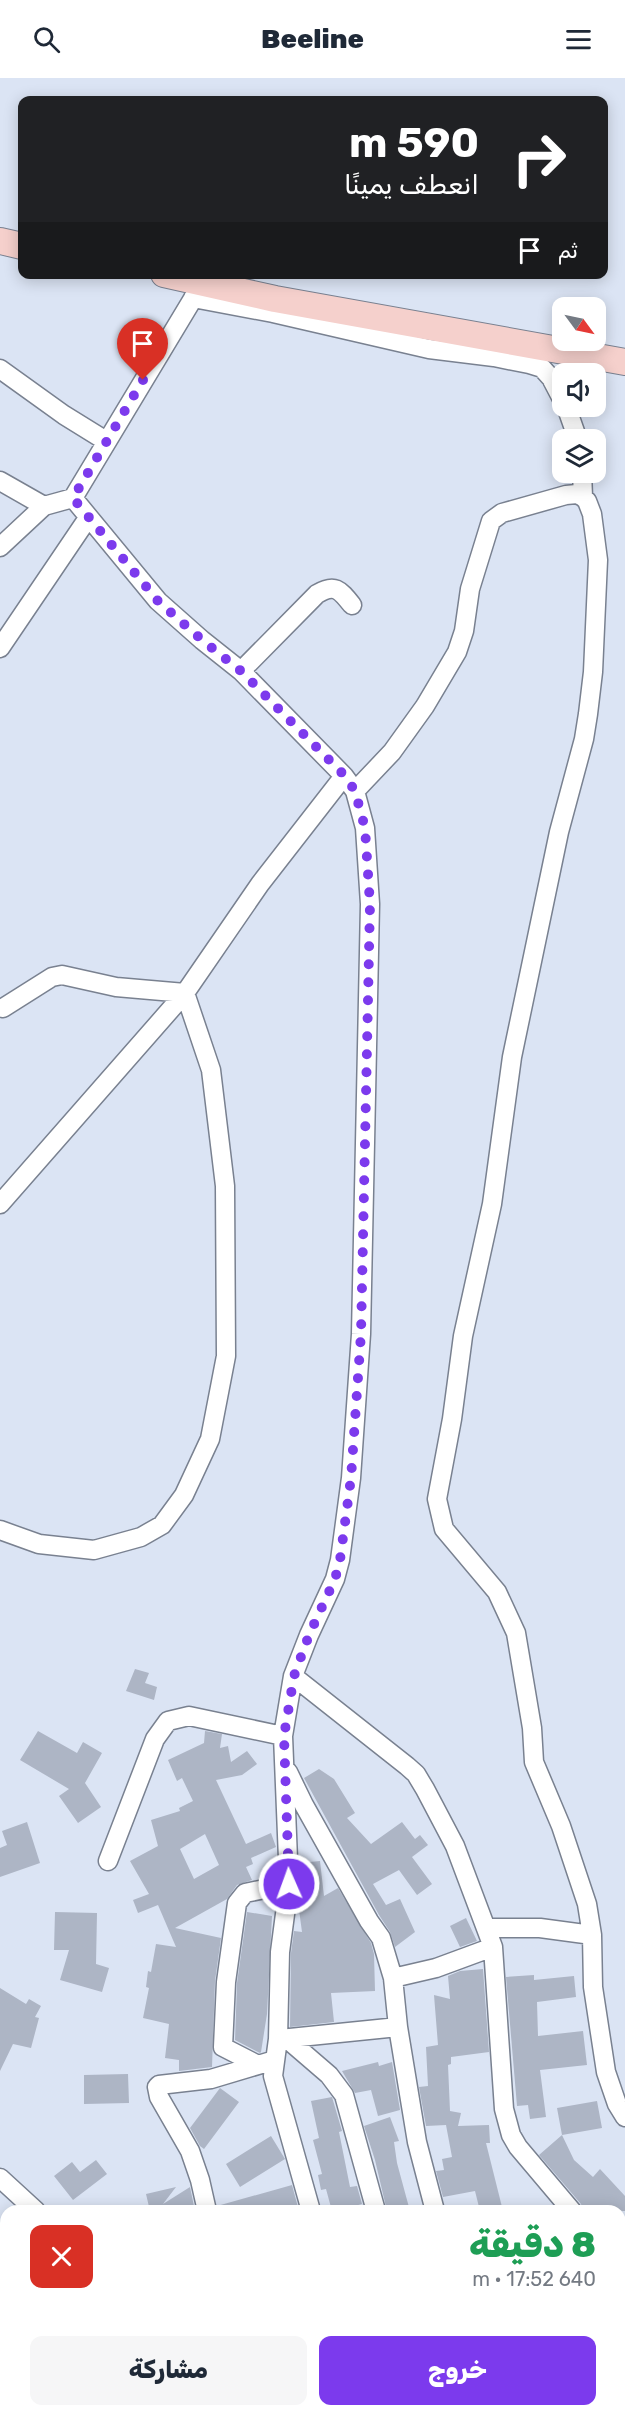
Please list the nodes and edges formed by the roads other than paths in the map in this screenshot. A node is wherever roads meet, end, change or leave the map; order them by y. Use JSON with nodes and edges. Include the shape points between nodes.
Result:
{"nodes":[{"id":1,"x":0,"y":241,"type":"edge"},
{"id":2,"x":18,"y":245,"type":"edge"},
{"id":3,"x":175,"y":279,"type":"edge"},
{"id":4,"x":198,"y":290,"type":"junction"},
{"id":5,"x":625,"y":362,"type":"edge"},
{"id":6,"x":0,"y":369,"type":"edge"},
{"id":7,"x":552,"y":380,"type":"edge"},
{"id":8,"x":106,"y":441,"type":"junction"},
{"id":9,"x":0,"y":481,"type":"edge"},
{"id":10,"x":582,"y":483,"type":"edge"},
{"id":11,"x":583,"y":497,"type":"junction"},
{"id":12,"x":73,"y":498,"type":"junction"},
{"id":13,"x":44,"y":506,"type":"junction"},
{"id":14,"x":88,"y":518,"type":"junction"},
{"id":15,"x":0,"y":547,"type":"edge"},
{"id":16,"x":352,"y":605,"type":"dead end"},
{"id":17,"x":0,"y":648,"type":"edge"},
{"id":18,"x":241,"y":671,"type":"junction"},
{"id":19,"x":345,"y":776,"type":"junction"},
{"id":20,"x":355,"y":791,"type":"junction"},
{"id":21,"x":185,"y":993,"type":"junction"},
{"id":22,"x":3,"y":1008,"type":"dead end"},
{"id":23,"x":0,"y":1204,"type":"edge"},
{"id":24,"x":0,"y":1530,"type":"edge"},
{"id":25,"x":294,"y":1676,"type":"junction"},
{"id":26,"x":284,"y":1736,"type":"junction"},
{"id":27,"x":285,"y":1764,"type":"junction"},
{"id":28,"x":108,"y":1861,"type":"dead end"},
{"id":29,"x":289,"y":1884,"type":"junction"},
{"id":30,"x":487,"y":1928,"type":"junction"},
{"id":31,"x":592,"y":1935,"type":"junction"},
{"id":32,"x":493,"y":1947,"type":"junction"},
{"id":33,"x":393,"y":1978,"type":"junction"},
{"id":34,"x":398,"y":2027,"type":"junction"},
{"id":35,"x":282,"y":2038,"type":"junction"},
{"id":36,"x":266,"y":2063,"type":"junction"},
{"id":37,"x":625,"y":2117,"type":"edge"},
{"id":38,"x":0,"y":2178,"type":"edge"},
{"id":39,"x":29,"y":2205,"type":"edge"},
{"id":40,"x":206,"y":2205,"type":"edge"},
{"id":41,"x":309,"y":2205,"type":"edge"},
{"id":42,"x":374,"y":2205,"type":"edge"},
{"id":43,"x":433,"y":2205,"type":"edge"},
{"id":44,"x":567,"y":2205,"type":"edge"}],
"edges":[{"from":1,"to":2,"type":"main road"},
{"from":3,"to":4,"type":"main road"},
{"from":4,"to":5,"type":"main road","via":[[275,299]]},
{"from":4,"to":7,"type":"street","via":[[273,313],[429,349],[529,364],[543,368]]},
{"from":4,"to":8,"type":"street"},
{"from":6,"to":8,"type":"street"},
{"from":8,"to":12,"type":"street"},
{"from":9,"to":13,"type":"street"},
{"from":10,"to":11,"type":"street"},
{"from":11,"to":20,"type":"street","via":[[566,495],[502,513],[491,521],[457,652],[392,752]]},
{"from":11,"to":31,"type":"street","via":[[592,514],[598,560],[588,714],[512,1057],[492,1204],[463,1336],[437,1500],[444,1529],[497,1592],[516,1633],[534,1762],[579,1874]]},
{"from":12,"to":13,"type":"street"},
{"from":12,"to":14,"type":"street"},
{"from":13,"to":15,"type":"street"},
{"from":14,"to":17,"type":"street"},
{"from":14,"to":18,"type":"street","via":[[158,601]]},
{"from":16,"to":18,"type":"street","via":[[342,592],[332,588],[317,594]]},
{"from":18,"to":19,"type":"street"},
{"from":19,"to":20,"type":"street"},
{"from":19,"to":21,"type":"street","via":[[260,884]]},
{"from":20,"to":25,"type":"street","via":[[365,828],[370,904],[361,1334],[347,1517],[335,1579]]},
{"from":21,"to":22,"type":"street","via":[[116,987],[62,975],[52,977]]},
{"from":21,"to":23,"type":"street"},
{"from":21,"to":24,"type":"street","via":[[211,1070],[225,1186],[226,1356],[210,1439],[184,1495],[162,1525],[141,1537],[94,1550],[39,1544]]},
{"from":25,"to":26,"type":"street"},
{"from":25,"to":30,"type":"street","via":[[416,1774],[455,1846]]},
{"from":26,"to":27,"type":"street"},
{"from":26,"to":28,"type":"street","via":[[189,1716],[168,1721],[155,1738]]},
{"from":27,"to":29,"type":"street"},
{"from":27,"to":33,"type":"street","via":[[304,1805],[381,1938]]},
{"from":29,"to":35,"type":"street","via":[[280,1952]]},
{"from":29,"to":36,"type":"street","via":[[245,1893],[237,1903],[225,1982],[223,2048]]},
{"from":30,"to":31,"type":"street","via":[[540,1928]]},
{"from":30,"to":32,"type":"street"},
{"from":31,"to":37,"type":"street","via":[[593,1987],[606,2072]]},
{"from":32,"to":33,"type":"street","via":[[436,1968]]},
{"from":32,"to":44,"type":"street","via":[[504,2109],[511,2135]]},
{"from":33,"to":34,"type":"street"},
{"from":34,"to":35,"type":"street"},
{"from":34,"to":43,"type":"street","via":[[417,2142]]},
{"from":35,"to":36,"type":"street"},
{"from":35,"to":42,"type":"street","via":[[329,2075],[344,2095]]},
{"from":36,"to":40,"type":"street","via":[[231,2075],[158,2087],[159,2097],[190,2151]]},
{"from":36,"to":41,"type":"street"},
{"from":38,"to":39,"type":"street"}]}
